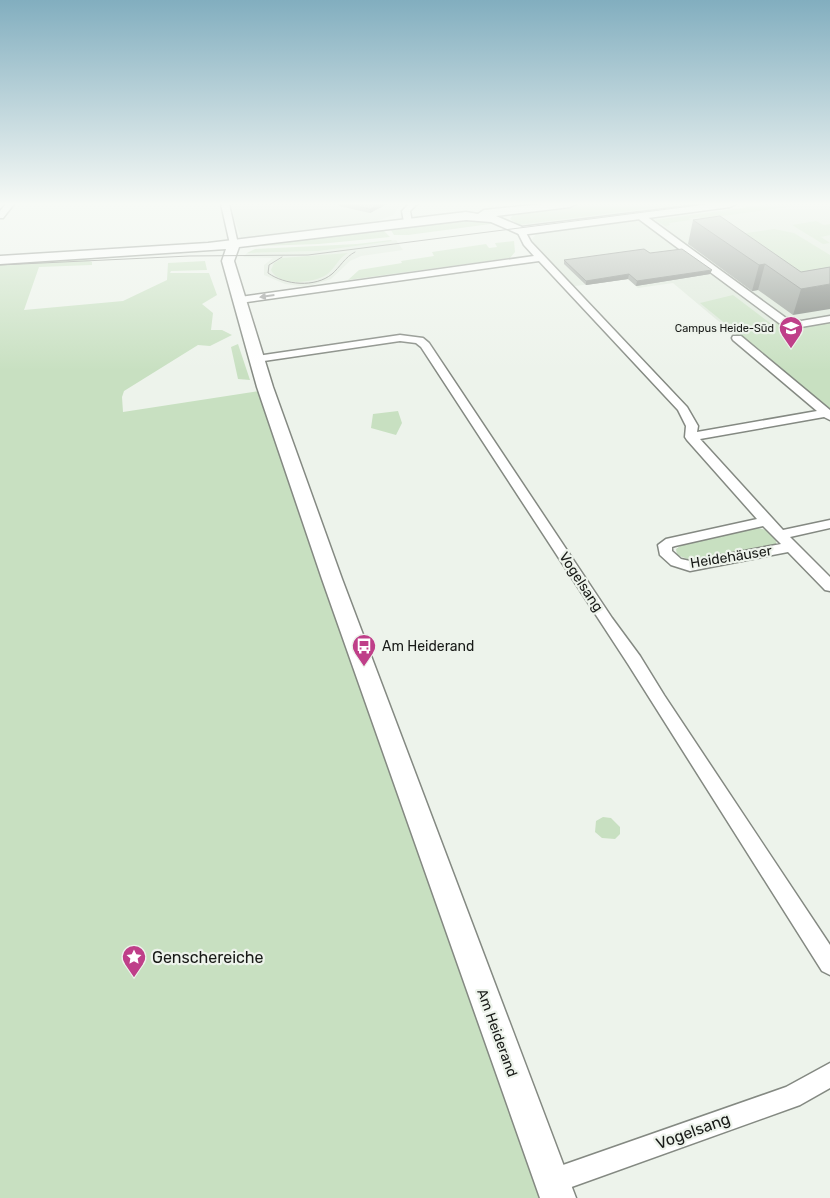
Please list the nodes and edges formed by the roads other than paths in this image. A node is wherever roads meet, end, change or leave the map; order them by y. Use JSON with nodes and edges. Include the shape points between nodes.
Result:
{"nodes":[{"id":1,"x":228,"y":260,"type":"edge"},
{"id":2,"x":527,"y":260,"type":"edge"},
{"id":3,"x":543,"y":260,"type":"edge"},
{"id":4,"x":700,"y":260,"type":"edge"},
{"id":5,"x":240,"y":300,"type":"junction"},
{"id":6,"x":830,"y":319,"type":"edge"},
{"id":7,"x":737,"y":338,"type":"dead end"},
{"id":8,"x":257,"y":359,"type":"junction"},
{"id":9,"x":828,"y":415,"type":"edge"},
{"id":10,"x":691,"y":437,"type":"junction"},
{"id":11,"x":766,"y":521,"type":"junction"},
{"id":12,"x":830,"y":524,"type":"edge"},
{"id":13,"x":780,"y":535,"type":"junction"},
{"id":14,"x":791,"y":547,"type":"junction"},
{"id":15,"x":830,"y":586,"type":"edge"},
{"id":16,"x":830,"y":964,"type":"edge"},
{"id":17,"x":830,"y":1075,"type":"edge"},
{"id":18,"x":555,"y":1190,"type":"edge"}],
"edges":[{"from":1,"to":5,"type":"main road","name":"Am Heiderand"},
{"from":2,"to":5,"type":"street","one_way":true},
{"from":3,"to":10,"type":"street","name":"Heidehäuser","via":[[683,409],[692,426]]},
{"from":4,"to":6,"type":"street","via":[[783,321],[801,324]]},
{"from":5,"to":8,"type":"main road","name":"Am Heiderand"},
{"from":7,"to":9,"type":"street"},
{"from":8,"to":16,"type":"street","name":"Vogelsang","via":[[410,337],[425,345]]},
{"from":8,"to":18,"type":"main road","name":"Am Heiderand","via":[[332,579]]},
{"from":9,"to":10,"type":"street"},
{"from":10,"to":11,"type":"street","name":"Heidehäuser"},
{"from":11,"to":13,"type":"street","name":"Heidehäuser"},
{"from":11,"to":14,"type":"street","name":"Heidehäuser","via":[[671,542],[665,545],[665,552],[676,562],[690,566]]},
{"from":12,"to":13,"type":"street","name":"Heidehäuser"},
{"from":13,"to":14,"type":"street","name":"Heidehäuser"},
{"from":14,"to":15,"type":"street","name":"Heidehäuser"},
{"from":17,"to":18,"type":"street","name":"Vogelsang","via":[[792,1097]]}]}
